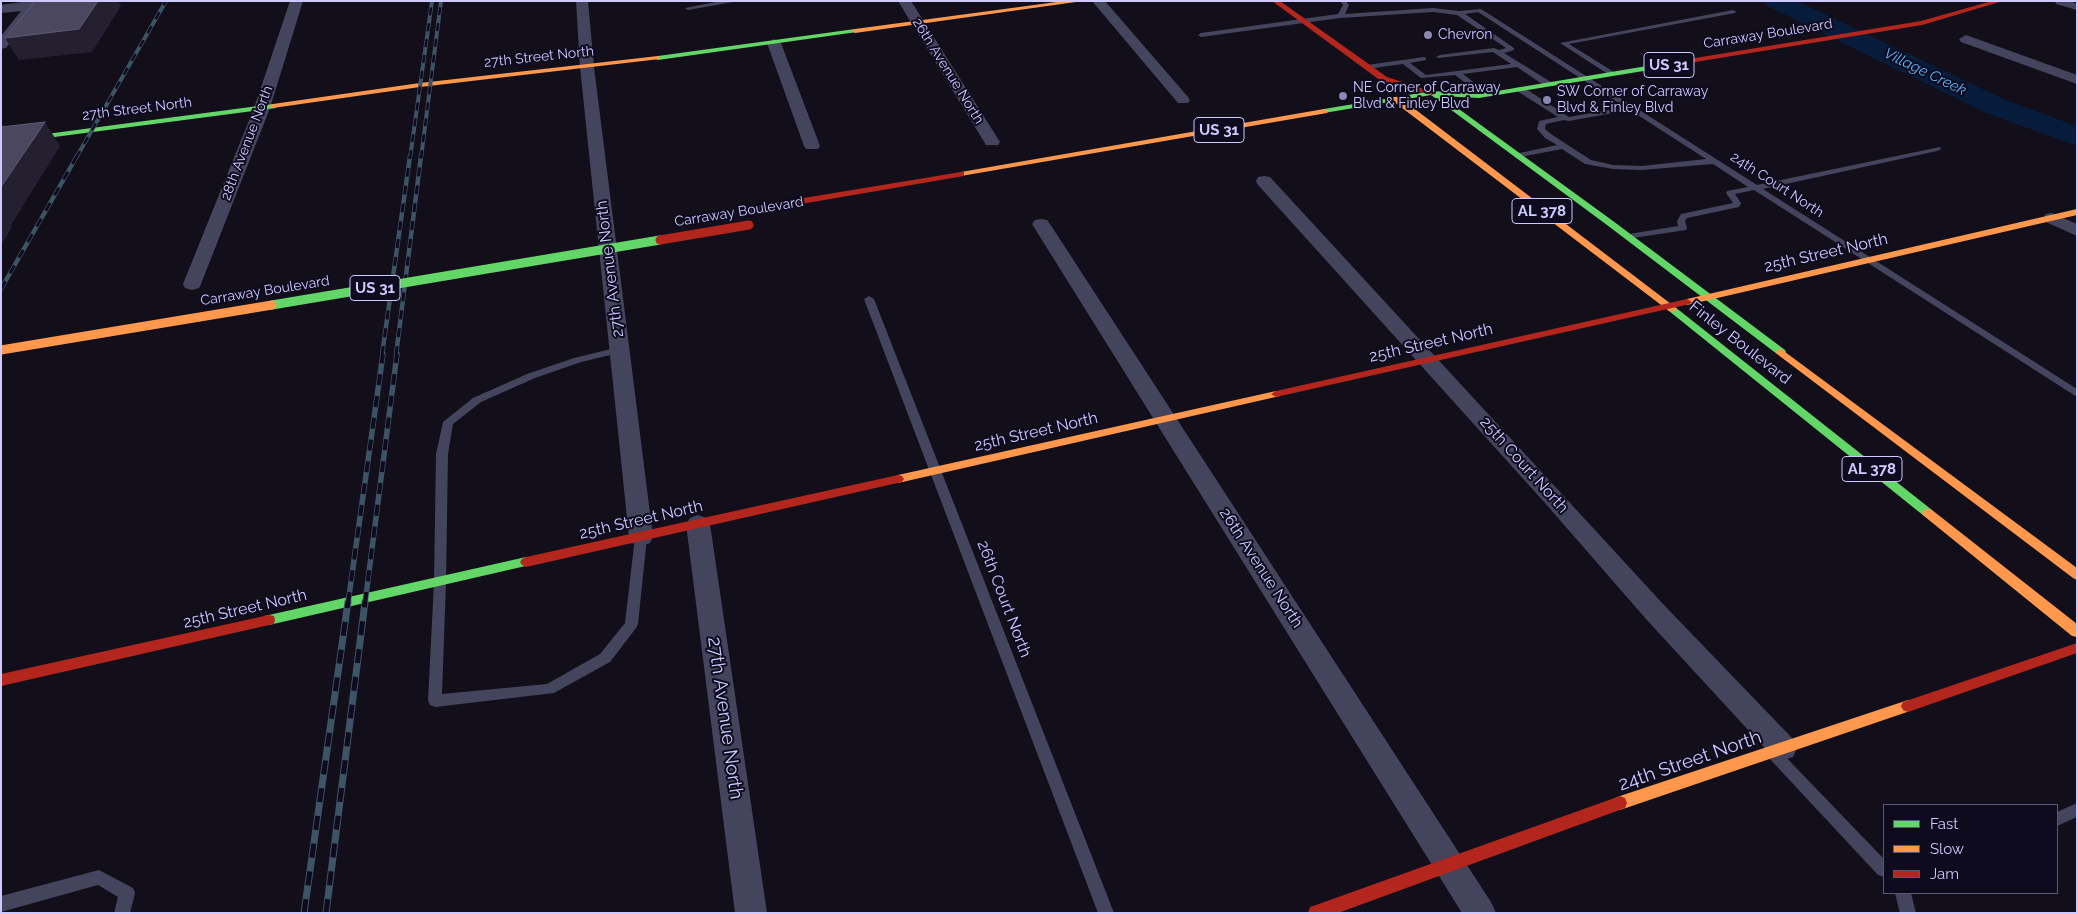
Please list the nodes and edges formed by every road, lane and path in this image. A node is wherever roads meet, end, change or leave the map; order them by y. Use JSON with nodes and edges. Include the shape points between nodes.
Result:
{"nodes":[{"id":1,"x":296,"y":1,"type":"edge"},
{"id":2,"x":582,"y":1,"type":"edge"},
{"id":3,"x":736,"y":1,"type":"edge"},
{"id":4,"x":904,"y":1,"type":"edge"},
{"id":5,"x":1080,"y":1,"type":"edge"},
{"id":6,"x":1098,"y":1,"type":"edge"},
{"id":7,"x":1275,"y":1,"type":"edge"},
{"id":8,"x":1343,"y":1,"type":"edge"},
{"id":9,"x":2000,"y":1,"type":"edge"},
{"id":10,"x":2061,"y":1,"type":"edge"},
{"id":11,"x":34,"y":3,"type":"edge"},
{"id":12,"x":2077,"y":6,"type":"edge"},
{"id":13,"x":688,"y":8,"type":"dead end"},
{"id":14,"x":1,"y":9,"type":"edge"},
{"id":15,"x":1733,"y":12,"type":"dead end"},
{"id":16,"x":1459,"y":13,"type":"junction"},
{"id":17,"x":1340,"y":16,"type":"junction"},
{"id":18,"x":1302,"y":20,"type":"junction"},
{"id":19,"x":919,"y":24,"type":"junction"},
{"id":20,"x":1201,"y":35,"type":"dead end"},
{"id":21,"x":1966,"y":39,"type":"dead end"},
{"id":22,"x":774,"y":43,"type":"junction"},
{"id":23,"x":1,"y":45,"type":"edge"},
{"id":24,"x":1499,"y":52,"type":"junction"},
{"id":25,"x":1440,"y":57,"type":"dead end"},
{"id":26,"x":1424,"y":59,"type":"dead end"},
{"id":27,"x":1405,"y":62,"type":"junction"},
{"id":28,"x":1519,"y":65,"type":"junction"},
{"id":29,"x":587,"y":67,"type":"junction"},
{"id":30,"x":1367,"y":67,"type":"junction"},
{"id":31,"x":1458,"y":74,"type":"junction"},
{"id":32,"x":1610,"y":74,"type":"junction"},
{"id":33,"x":1585,"y":78,"type":"junction"},
{"id":34,"x":1384,"y":79,"type":"junction"},
{"id":35,"x":2077,"y":80,"type":"edge"},
{"id":36,"x":1548,"y":84,"type":"junction"},
{"id":37,"x":1520,"y":89,"type":"junction"},
{"id":38,"x":1432,"y":93,"type":"junction"},
{"id":39,"x":1481,"y":95,"type":"junction"},
{"id":40,"x":1396,"y":99,"type":"junction"},
{"id":41,"x":1183,"y":100,"type":"dead end"},
{"id":42,"x":262,"y":108,"type":"junction"},
{"id":43,"x":1452,"y":108,"type":"junction"},
{"id":44,"x":1631,"y":108,"type":"junction"},
{"id":45,"x":1416,"y":115,"type":"junction"},
{"id":46,"x":1398,"y":118,"type":"dead end"},
{"id":47,"x":1564,"y":118,"type":"junction"},
{"id":48,"x":1,"y":142,"type":"edge"},
{"id":49,"x":992,"y":142,"type":"dead end"},
{"id":50,"x":812,"y":146,"type":"dead end"},
{"id":51,"x":1563,"y":146,"type":"junction"},
{"id":52,"x":1937,"y":149,"type":"dead end"},
{"id":53,"x":1518,"y":156,"type":"junction"},
{"id":54,"x":1714,"y":161,"type":"junction"},
{"id":55,"x":1264,"y":181,"type":"dead end"},
{"id":56,"x":1755,"y":187,"type":"junction"},
{"id":57,"x":738,"y":212,"type":"dead end"},
{"id":58,"x":2077,"y":212,"type":"edge"},
{"id":59,"x":2052,"y":218,"type":"junction"},
{"id":60,"x":1041,"y":224,"type":"dead end"},
{"id":61,"x":753,"y":225,"type":"dead end"},
{"id":62,"x":2077,"y":231,"type":"edge"},
{"id":63,"x":616,"y":232,"type":"dead end"},
{"id":64,"x":597,"y":235,"type":"dead end"},
{"id":65,"x":1629,"y":237,"type":"junction"},
{"id":66,"x":1868,"y":260,"type":"junction"},
{"id":67,"x":192,"y":284,"type":"dead end"},
{"id":68,"x":1708,"y":297,"type":"junction"},
{"id":69,"x":869,"y":299,"type":"dead end"},
{"id":70,"x":1668,"y":306,"type":"junction"},
{"id":71,"x":1,"y":350,"type":"edge"},
{"id":72,"x":619,"y":350,"type":"junction"},
{"id":73,"x":1428,"y":360,"type":"junction"},
{"id":74,"x":2077,"y":394,"type":"edge"},
{"id":75,"x":1165,"y":419,"type":"junction"},
{"id":76,"x":936,"y":471,"type":"junction"},
{"id":77,"x":698,"y":524,"type":"junction"},
{"id":78,"x":641,"y":537,"type":"junction"},
{"id":79,"x":2077,"y":575,"type":"edge"},
{"id":80,"x":440,"y":582,"type":"junction"},
{"id":81,"x":2077,"y":632,"type":"edge"},
{"id":82,"x":2077,"y":648,"type":"edge"},
{"id":83,"x":1,"y":680,"type":"edge"},
{"id":84,"x":1777,"y":750,"type":"junction"},
{"id":85,"x":2077,"y":810,"type":"edge"},
{"id":86,"x":2058,"y":819,"type":"edge"},
{"id":87,"x":1449,"y":864,"type":"junction"},
{"id":88,"x":1883,"y":869,"type":"edge"},
{"id":89,"x":1903,"y":894,"type":"edge"},
{"id":90,"x":1,"y":904,"type":"edge"},
{"id":91,"x":122,"y":913,"type":"edge"},
{"id":92,"x":751,"y":913,"type":"edge"},
{"id":93,"x":1106,"y":913,"type":"edge"},
{"id":94,"x":1316,"y":913,"type":"edge"},
{"id":95,"x":1480,"y":913,"type":"edge"},
{"id":96,"x":1908,"y":913,"type":"edge"}],
"edges":[{"from":1,"to":42,"type":"street","name":"28th Avenue North"},
{"from":2,"to":29,"type":"street","name":"27th Avenue North"},
{"from":3,"to":13,"type":"lane"},
{"from":4,"to":19,"type":"street","name":"26th Avenue North"},
{"from":5,"to":19,"type":"main road","name":"27th Street North"},
{"from":6,"to":41,"type":"street"},
{"from":7,"to":18,"type":"main road","name":"Finley Boulevard"},
{"from":8,"to":17,"type":"lane","via":[[1346,5]]},
{"from":9,"to":32,"type":"main road","name":"Carraway Boulevard","number":"US 31","via":[[1922,23]]},
{"from":10,"to":12,"type":"street"},
{"from":11,"to":14,"type":"street"},
{"from":11,"to":23,"type":"street"},
{"from":15,"to":32,"type":"lane","via":[[1563,43]]},
{"from":16,"to":17,"type":"lane","name":"24th Court North","via":[[1432,10]]},
{"from":16,"to":24,"type":"lane","via":[[1512,48]]},
{"from":16,"to":33,"type":"lane","name":"24th Court North","via":[[1479,10]]},
{"from":17,"to":18,"type":"lane","name":"24th Court North"},
{"from":18,"to":20,"type":"lane","name":"24th Court North"},
{"from":18,"to":30,"type":"main road","name":"Finley Boulevard"},
{"from":19,"to":22,"type":"main road","name":"27th Street North"},
{"from":19,"to":49,"type":"street","name":"26th Avenue North"},
{"from":21,"to":35,"type":"street"},
{"from":22,"to":29,"type":"main road","name":"27th Street North"},
{"from":22,"to":50,"type":"street"},
{"from":24,"to":25,"type":"lane","via":[[1488,50]]},
{"from":24,"to":28,"type":"lane"},
{"from":26,"to":27,"type":"lane"},
{"from":27,"to":30,"type":"lane"},
{"from":27,"to":31,"type":"lane","via":[[1426,77]]},
{"from":28,"to":31,"type":"lane"},
{"from":28,"to":36,"type":"lane"},
{"from":29,"to":42,"type":"main road","name":"27th Street North","via":[[425,84]]},
{"from":29,"to":72,"type":"street","name":"27th Avenue North"},
{"from":30,"to":34,"type":"main road","name":"Finley Boulevard"},
{"from":31,"to":39,"type":"lane"},
{"from":32,"to":33,"type":"main road","name":"Carraway Boulevard","number":"US 31"},
{"from":33,"to":36,"type":"main road","name":"Carraway Boulevard","number":"US 31"},
{"from":33,"to":44,"type":"lane","name":"24th Court North"},
{"from":34,"to":38,"type":"main road","name":"Finley Boulevard"},
{"from":34,"to":40,"type":"main road","name":"Finley Boulevard"},
{"from":36,"to":37,"type":"main road","name":"Carraway Boulevard","number":"US 31"},
{"from":37,"to":39,"type":"main road","name":"Carraway Boulevard","number":"US 31"},
{"from":37,"to":47,"type":"lane"},
{"from":38,"to":39,"type":"main road","name":"Carraway Boulevard","number":"US 31"},
{"from":38,"to":40,"type":"main road","name":"Carraway Boulevard","number":"US 31"},
{"from":38,"to":43,"type":"main road","name":"Finley Boulevard","number":"AL 378"},
{"from":39,"to":43,"type":"main road","name":"Carraway Boulevard","number":"US 31"},
{"from":40,"to":45,"type":"main road","name":"Finley Boulevard","number":"AL 378"},
{"from":40,"to":57,"type":"main road","name":"Carraway Boulevard","number":"US 31"},
{"from":42,"to":48,"type":"main road","name":"27th Street North"},
{"from":42,"to":67,"type":"street","name":"28th Avenue North"},
{"from":43,"to":45,"type":"main road","name":"Carraway Boulevard","number":"US 31"},
{"from":43,"to":53,"type":"main road","name":"Finley Boulevard","number":"AL 378"},
{"from":44,"to":47,"type":"lane"},
{"from":44,"to":54,"type":"lane","name":"24th Court North"},
{"from":45,"to":46,"type":"main road","name":"Carraway Boulevard","number":"US 31"},
{"from":45,"to":70,"type":"main road","name":"Finley Boulevard","number":"AL 378"},
{"from":47,"to":51,"type":"lane","via":[[1542,123],[1541,129]]},
{"from":51,"to":53,"type":"lane"},
{"from":51,"to":54,"type":"lane","via":[[1588,162],[1613,167],[1642,168]]},
{"from":52,"to":56,"type":"lane"},
{"from":53,"to":65,"type":"main road","name":"Finley Boulevard","number":"AL 378"},
{"from":54,"to":56,"type":"lane","name":"24th Court North"},
{"from":55,"to":73,"type":"street","name":"25th Court North"},
{"from":56,"to":65,"type":"lane","via":[[1730,193],[1736,205],[1684,216],[1681,221],[1683,228]]},
{"from":56,"to":66,"type":"lane","name":"24th Court North"},
{"from":58,"to":59,"type":"main road","name":"25th Street North"},
{"from":59,"to":62,"type":"street"},
{"from":59,"to":66,"type":"main road","name":"25th Street North"},
{"from":60,"to":75,"type":"street","name":"26th Avenue North"},
{"from":61,"to":71,"type":"main road","name":"Carraway Boulevard","number":"US 31","bridge":true},
{"from":63,"to":64,"type":"main road"},
{"from":65,"to":68,"type":"main road","name":"Finley Boulevard","number":"AL 378"},
{"from":66,"to":68,"type":"main road","name":"25th Street North"},
{"from":66,"to":74,"type":"lane","name":"24th Court North"},
{"from":68,"to":70,"type":"main road","name":"25th Street North"},
{"from":68,"to":79,"type":"main road","name":"Finley Boulevard","number":"AL 378"},
{"from":69,"to":76,"type":"lane","name":"26th Court North"},
{"from":70,"to":73,"type":"main road","name":"25th Street North"},
{"from":70,"to":81,"type":"main road","name":"Finley Boulevard","number":"AL 378"},
{"from":72,"to":78,"type":"street","name":"27th Avenue North"},
{"from":72,"to":80,"type":"lane","via":[[531,376],[477,400],[448,422],[442,454]]},
{"from":73,"to":75,"type":"main road","name":"25th Street North"},
{"from":73,"to":84,"type":"street","name":"25th Court North"},
{"from":75,"to":76,"type":"main road","name":"25th Street North"},
{"from":75,"to":87,"type":"street","name":"26th Avenue North"},
{"from":76,"to":77,"type":"main road","name":"25th Street North"},
{"from":76,"to":93,"type":"lane","name":"26th Court North"},
{"from":77,"to":78,"type":"main road","name":"25th Street North"},
{"from":77,"to":92,"type":"street","name":"27th Avenue North"},
{"from":78,"to":80,"type":"main road","name":"25th Street North"},
{"from":78,"to":80,"type":"lane","via":[[631,624],[606,658],[549,688],[435,701]]},
{"from":80,"to":83,"type":"main road","name":"25th Street North"},
{"from":82,"to":84,"type":"main road","name":"24th Street North"},
{"from":84,"to":87,"type":"main road","name":"24th Street North"},
{"from":84,"to":88,"type":"lane"},
{"from":85,"to":86,"type":"lane"},
{"from":87,"to":94,"type":"main road","name":"24th Street North"},
{"from":87,"to":95,"type":"street","name":"26th Avenue North"},
{"from":89,"to":96,"type":"lane"},
{"from":90,"to":91,"type":"lane","via":[[99,877],[127,893]]}]}
